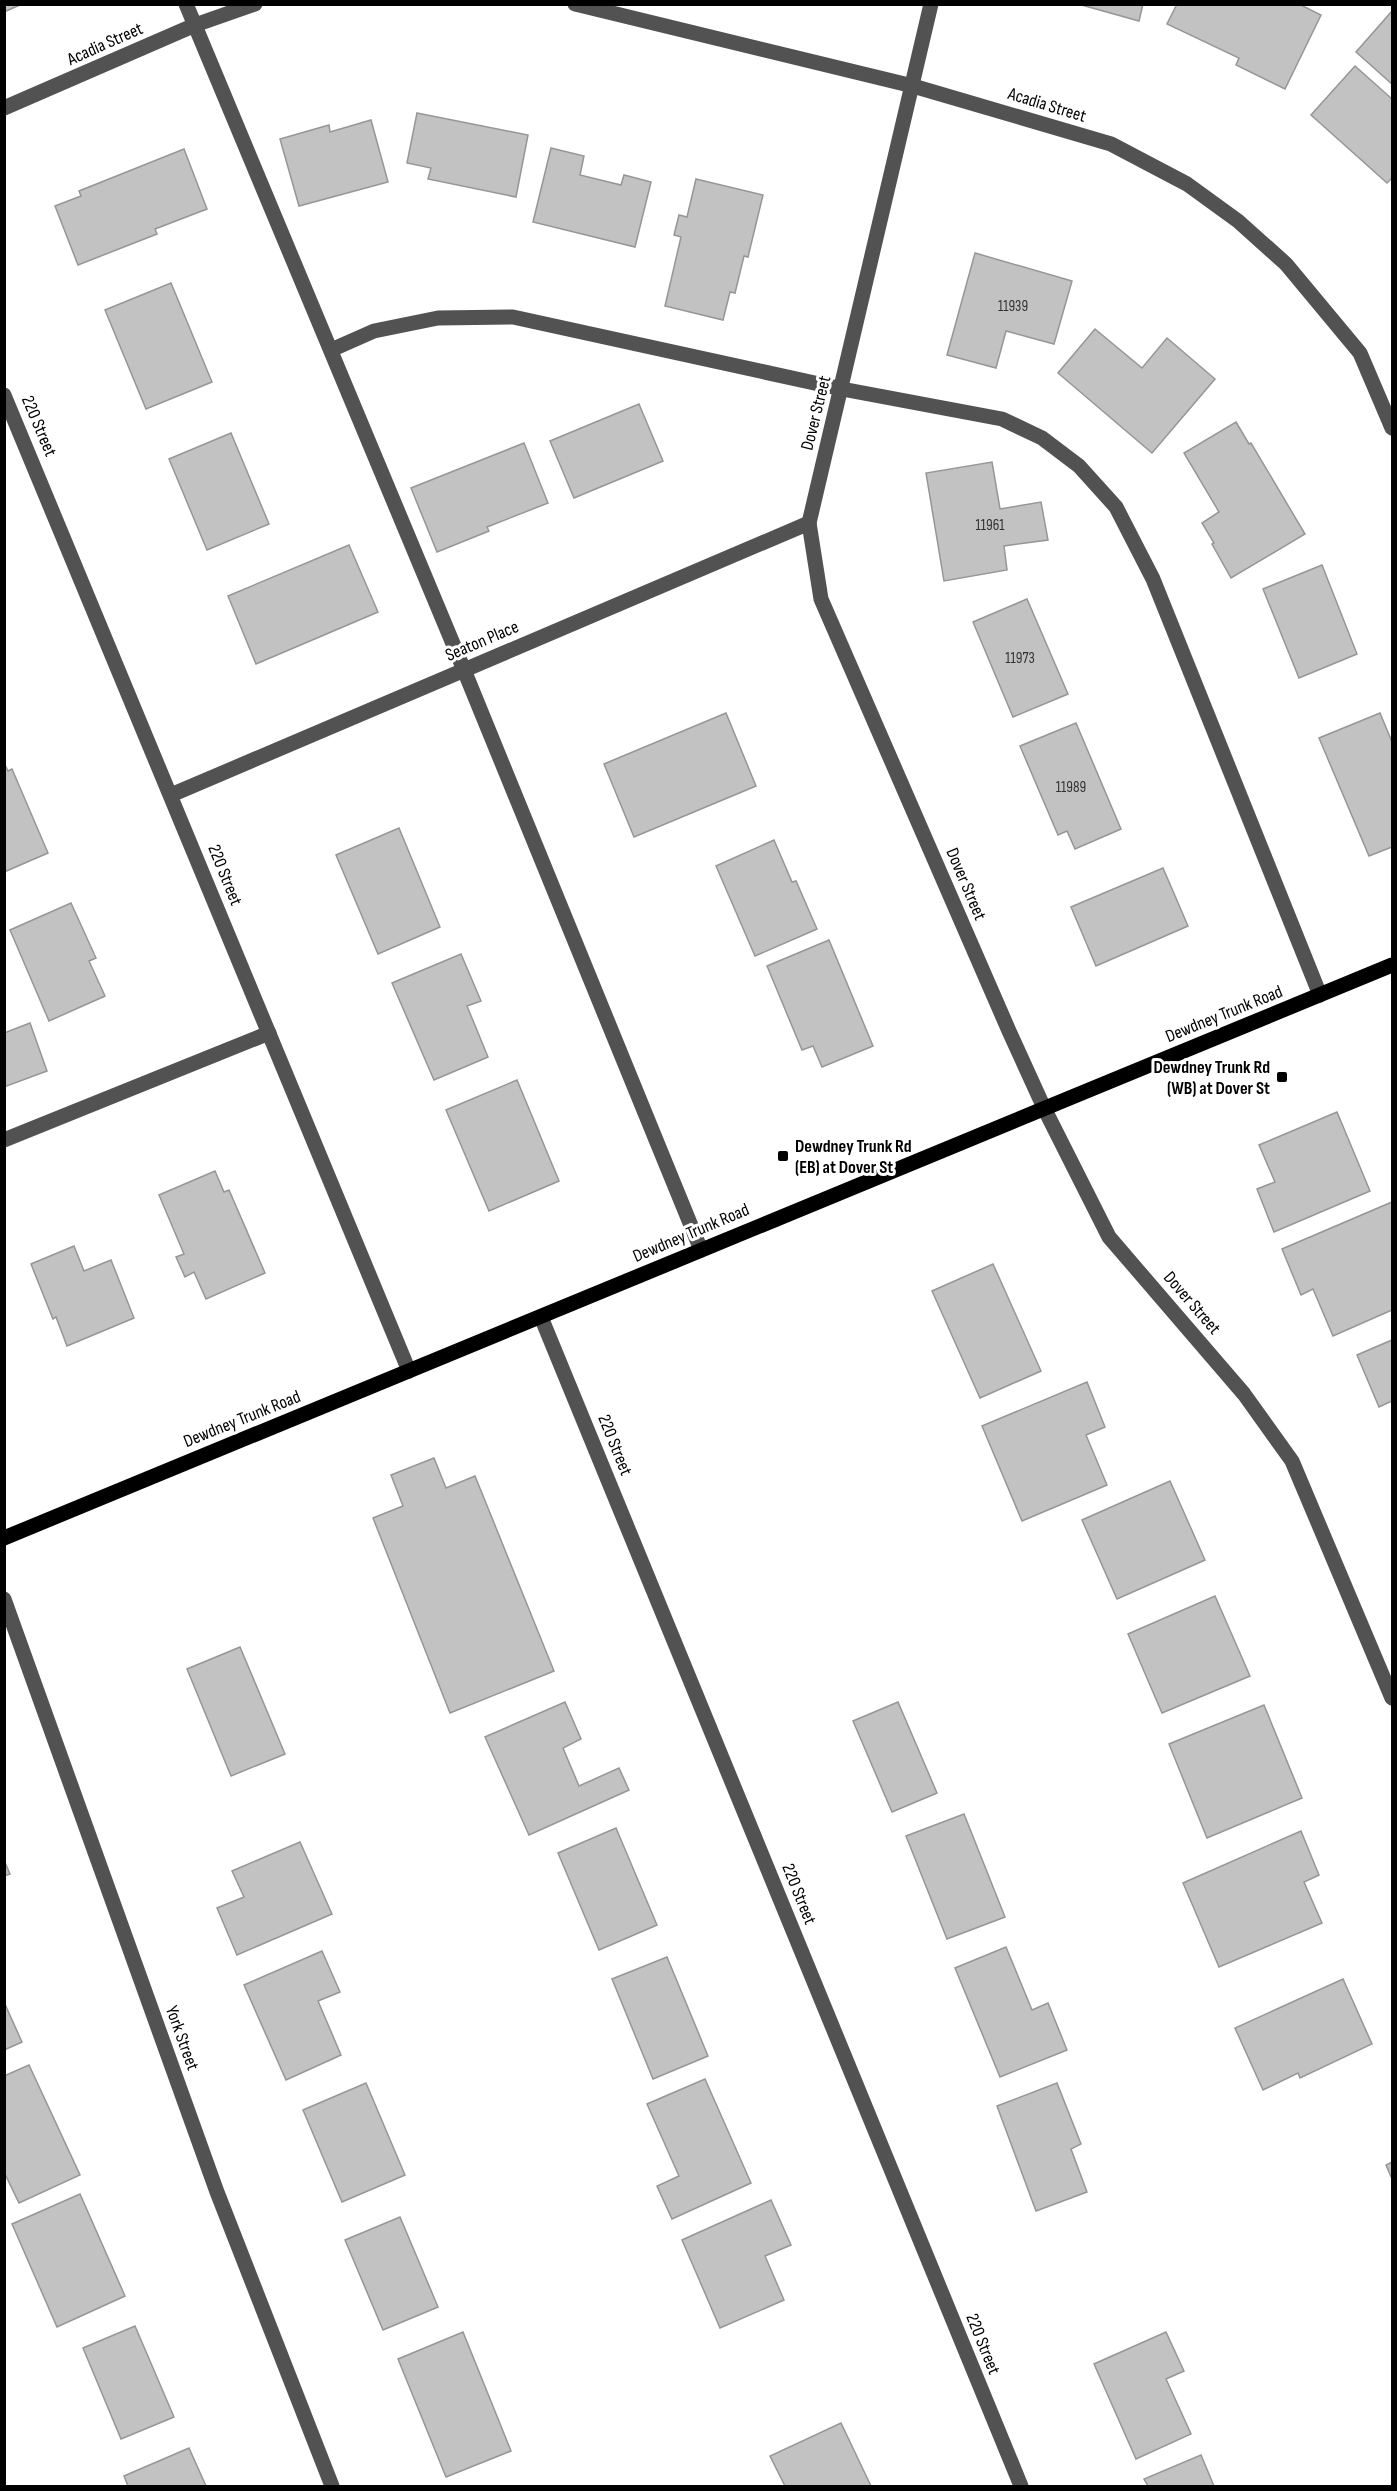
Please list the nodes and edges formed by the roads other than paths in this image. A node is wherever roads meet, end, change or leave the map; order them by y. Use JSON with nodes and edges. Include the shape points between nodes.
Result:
{"nodes":[{"id":1,"x":186,"y":4,"type":"edge"},
{"id":2,"x":255,"y":4,"type":"edge"},
{"id":3,"x":575,"y":4,"type":"edge"},
{"id":4,"x":931,"y":4,"type":"edge"},
{"id":5,"x":195,"y":26,"type":"junction"},
{"id":6,"x":913,"y":86,"type":"junction"},
{"id":7,"x":4,"y":108,"type":"edge"},
{"id":8,"x":331,"y":350,"type":"junction"},
{"id":9,"x":842,"y":389,"type":"junction"},
{"id":10,"x":4,"y":395,"type":"edge"},
{"id":11,"x":1392,"y":428,"type":"edge"},
{"id":12,"x":809,"y":523,"type":"junction"},
{"id":13,"x":464,"y":670,"type":"junction"},
{"id":14,"x":171,"y":795,"type":"junction"},
{"id":15,"x":1392,"y":965,"type":"edge"},
{"id":16,"x":1320,"y":995,"type":"junction"},
{"id":17,"x":269,"y":1033,"type":"junction"},
{"id":18,"x":1045,"y":1110,"type":"junction"},
{"id":19,"x":4,"y":1140,"type":"edge"},
{"id":20,"x":701,"y":1250,"type":"junction"},
{"id":21,"x":541,"y":1317,"type":"junction"},
{"id":22,"x":409,"y":1371,"type":"junction"},
{"id":23,"x":4,"y":1538,"type":"edge"},
{"id":24,"x":4,"y":1599,"type":"edge"},
{"id":25,"x":1392,"y":1698,"type":"edge"},
{"id":26,"x":332,"y":2487,"type":"edge"},
{"id":27,"x":1021,"y":2487,"type":"edge"}],
"edges":[{"from":1,"to":5,"type":"street"},
{"from":2,"to":5,"type":"street","name":"Acadia Street"},
{"from":3,"to":6,"type":"street","name":"Acadia Street"},
{"from":4,"to":6,"type":"street","name":"Dover Street"},
{"from":5,"to":7,"type":"street","name":"Acadia Street"},
{"from":5,"to":8,"type":"street"},
{"from":6,"to":9,"type":"street","name":"Dover Street"},
{"from":6,"to":11,"type":"street","name":"Acadia Street","via":[[1111,144],[1187,184],[1238,221],[1286,264],[1360,353]]},
{"from":8,"to":9,"type":"street","via":[[374,331],[438,318],[513,317]]},
{"from":8,"to":13,"type":"street"},
{"from":9,"to":12,"type":"street","name":"Dover Street"},
{"from":9,"to":16,"type":"street","via":[[1002,419],[1042,438],[1079,466],[1116,507],[1154,579]]},
{"from":10,"to":14,"type":"street","name":"220 Street"},
{"from":12,"to":13,"type":"street","name":"Seaton Place"},
{"from":12,"to":18,"type":"street","name":"Dover Street","via":[[821,598]]},
{"from":13,"to":14,"type":"street","name":"Seaton Place"},
{"from":13,"to":20,"type":"street"},
{"from":14,"to":17,"type":"street","name":"220 Street"},
{"from":15,"to":16,"type":"main road","name":"Dewdney Trunk Road"},
{"from":16,"to":18,"type":"main road","name":"Dewdney Trunk Road"},
{"from":17,"to":19,"type":"street"},
{"from":17,"to":22,"type":"street","name":"220 Street"},
{"from":18,"to":20,"type":"main road","name":"Dewdney Trunk Road"},
{"from":18,"to":25,"type":"street","name":"Dover Street","via":[[1109,1237],[1244,1394],[1292,1461]]},
{"from":20,"to":21,"type":"main road","name":"Dewdney Trunk Road"},
{"from":21,"to":22,"type":"main road","name":"Dewdney Trunk Road"},
{"from":21,"to":27,"type":"street","name":"220 Street"},
{"from":22,"to":23,"type":"main road","name":"Dewdney Trunk Road"},
{"from":24,"to":26,"type":"street","name":"York Street","via":[[217,2192]]}]}
